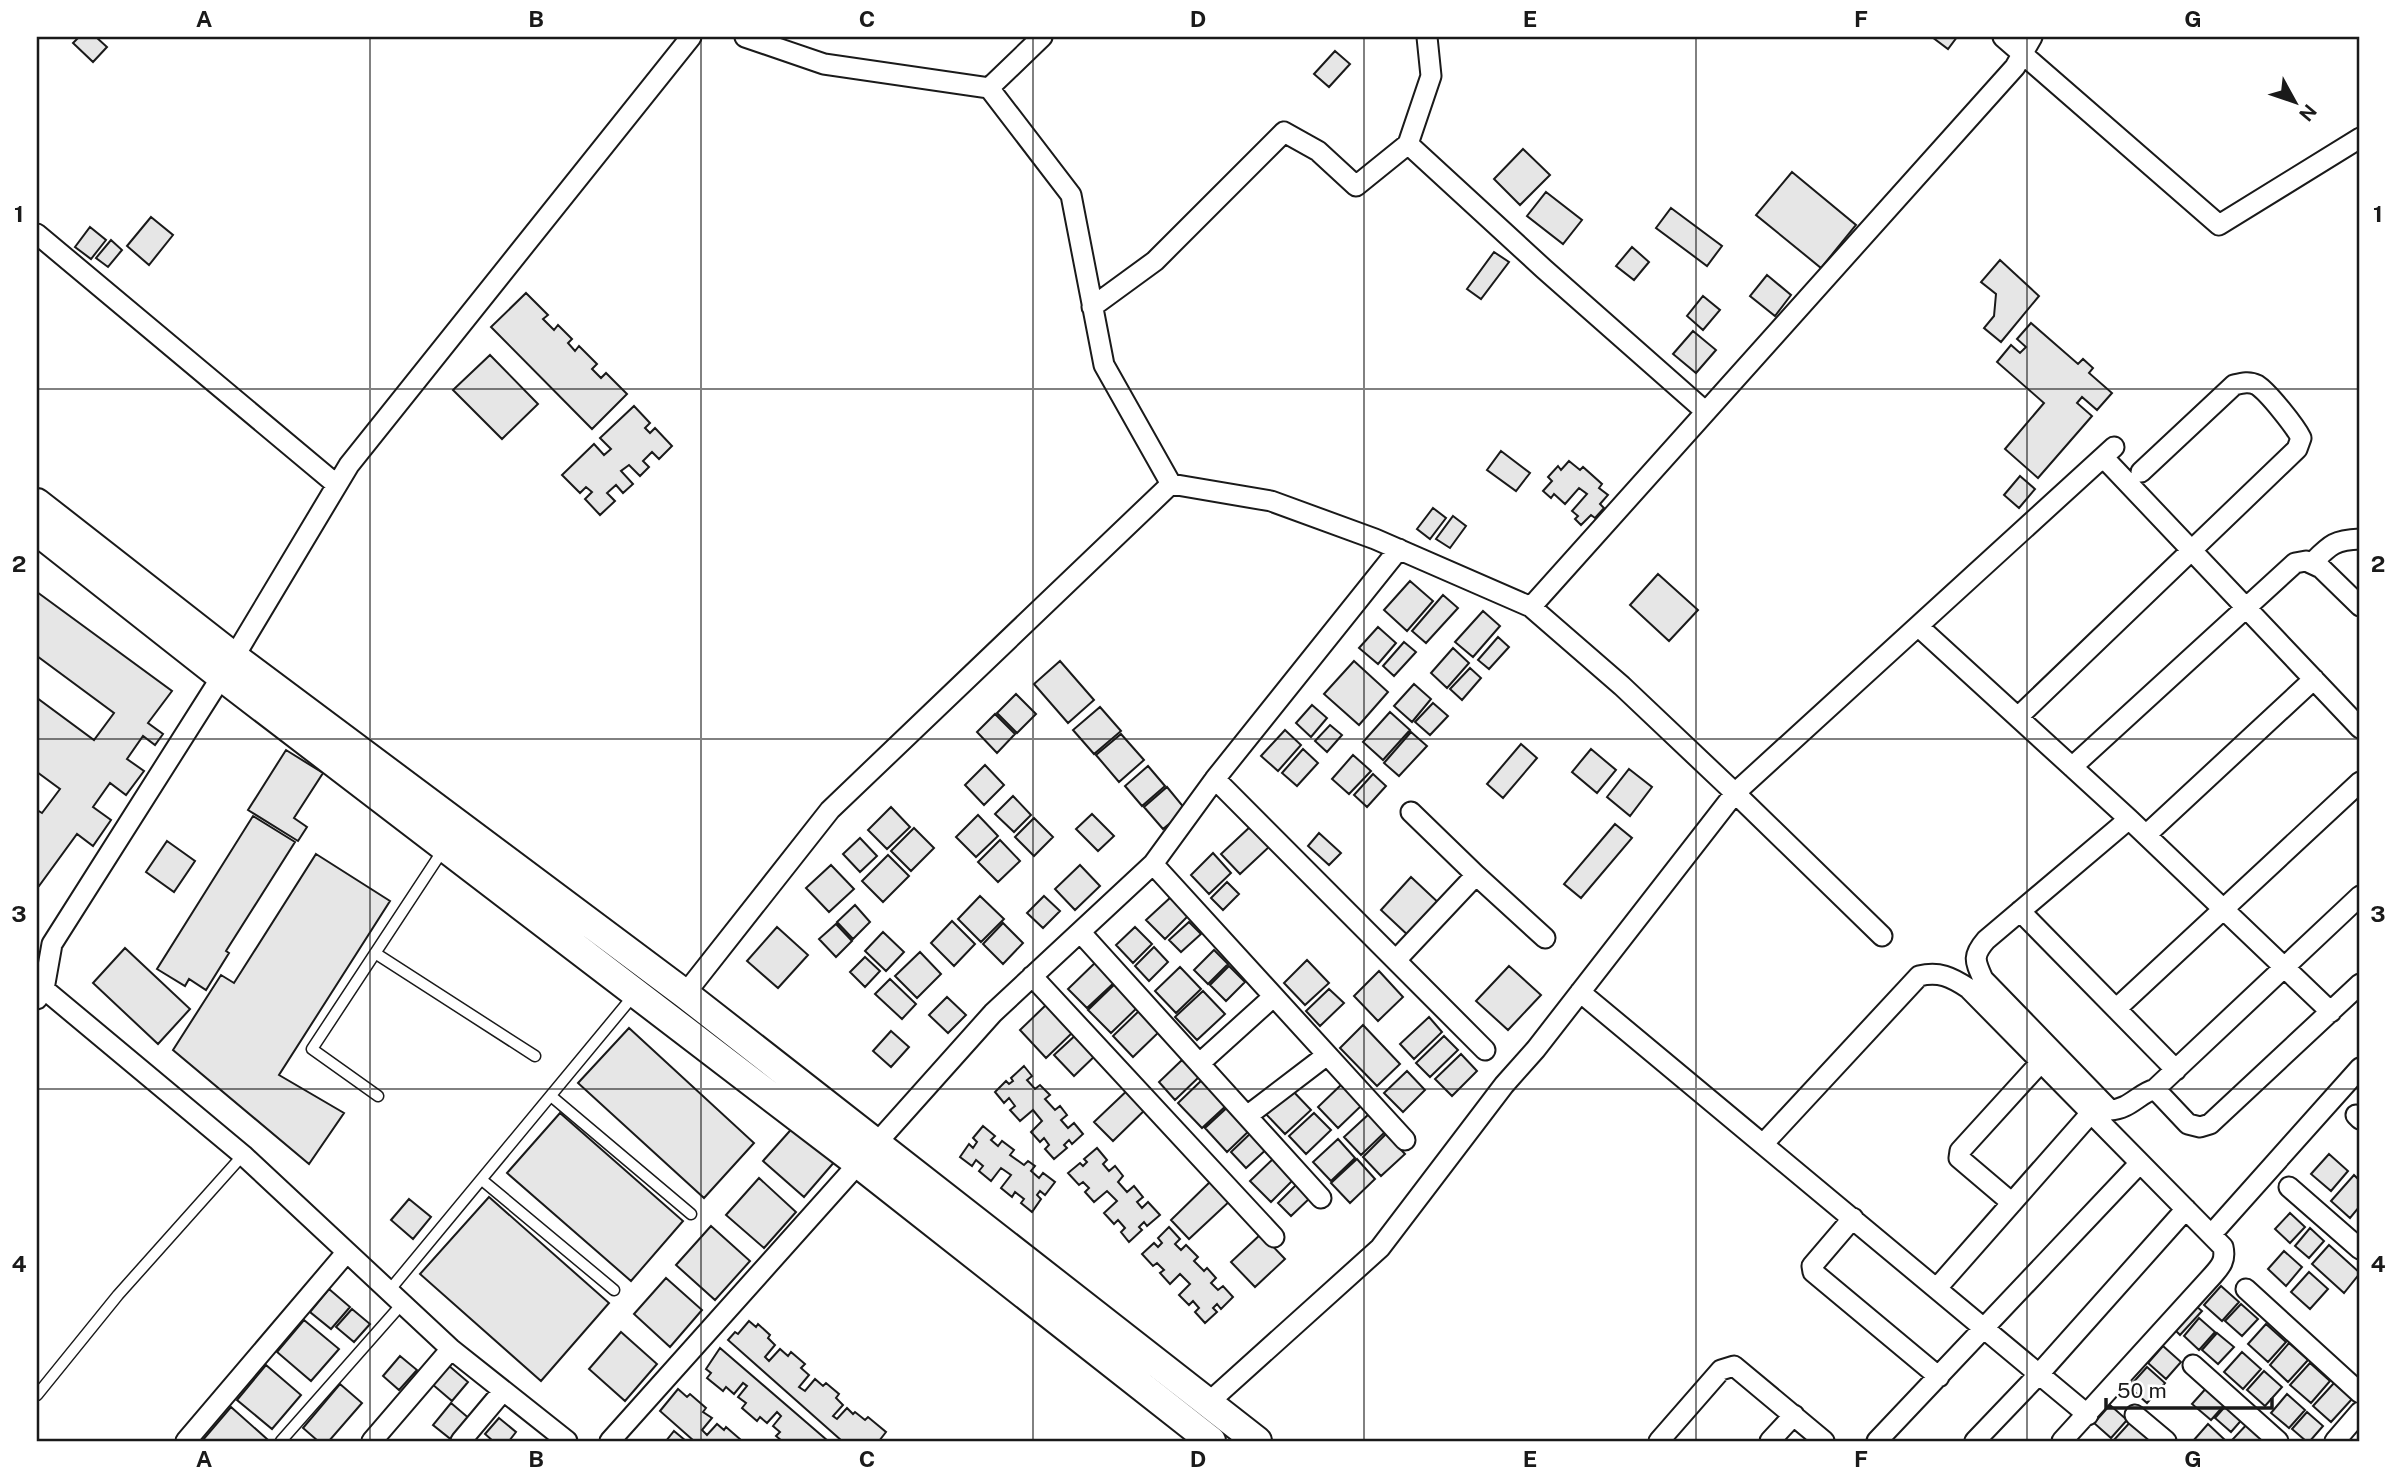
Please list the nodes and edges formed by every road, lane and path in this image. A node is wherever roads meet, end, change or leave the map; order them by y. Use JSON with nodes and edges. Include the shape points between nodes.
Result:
{"nodes":[{"id":1,"x":691,"y":37,"type":"edge"},
{"id":2,"x":745,"y":37,"type":"edge"},
{"id":3,"x":1042,"y":37,"type":"edge"},
{"id":4,"x":1427,"y":37,"type":"edge"},
{"id":5,"x":2003,"y":37,"type":"edge"},
{"id":6,"x":2032,"y":37,"type":"edge"},
{"id":7,"x":2021,"y":55,"type":"junction"},
{"id":8,"x":989,"y":88,"type":"junction"},
{"id":9,"x":2360,"y":138,"type":"edge"},
{"id":10,"x":1408,"y":144,"type":"junction"},
{"id":11,"x":37,"y":234,"type":"edge"},
{"id":12,"x":1092,"y":307,"type":"junction"},
{"id":13,"x":1706,"y":412,"type":"junction"},
{"id":14,"x":2141,"y":472,"type":"dead end"},
{"id":15,"x":1171,"y":484,"type":"junction"},
{"id":16,"x":337,"y":485,"type":"junction"},
{"id":17,"x":37,"y":503,"type":"edge"},
{"id":18,"x":37,"y":531,"type":"edge"},
{"id":19,"x":2360,"y":539,"type":"edge"},
{"id":20,"x":1399,"y":549,"type":"junction"},
{"id":21,"x":2193,"y":550,"type":"junction"},
{"id":22,"x":2312,"y":564,"type":"junction"},
{"id":23,"x":2360,"y":606,"type":"edge"},
{"id":24,"x":1531,"y":607,"type":"junction"},
{"id":25,"x":2246,"y":608,"type":"junction"},
{"id":26,"x":1919,"y":627,"type":"junction"},
{"id":27,"x":227,"y":667,"type":"junction"},
{"id":28,"x":2314,"y":679,"type":"junction"},
{"id":29,"x":2018,"y":718,"type":"junction"},
{"id":30,"x":2360,"y":728,"type":"edge"},
{"id":31,"x":2072,"y":767,"type":"junction"},
{"id":32,"x":1215,"y":779,"type":"junction"},
{"id":33,"x":2360,"y":782,"type":"edge"},
{"id":34,"x":1735,"y":793,"type":"junction"},
{"id":35,"x":1411,"y":812,"type":"dead end"},
{"id":36,"x":2129,"y":819,"type":"junction"},
{"id":37,"x":2146,"y":835,"type":"junction"},
{"id":38,"x":445,"y":847,"type":"junction"},
{"id":39,"x":1153,"y":864,"type":"junction"},
{"id":40,"x":1476,"y":875,"type":"junction"},
{"id":41,"x":2360,"y":896,"type":"edge"},
{"id":42,"x":2020,"y":911,"type":"junction"},
{"id":43,"x":2225,"y":911,"type":"junction"},
{"id":44,"x":1081,"y":933,"type":"junction"},
{"id":45,"x":1882,"y":936,"type":"dead end"},
{"id":46,"x":1545,"y":938,"type":"dead end"},
{"id":47,"x":375,"y":953,"type":"junction"},
{"id":48,"x":1396,"y":960,"type":"junction"},
{"id":49,"x":2285,"y":968,"type":"junction"},
{"id":50,"x":1032,"y":976,"type":"junction"},
{"id":51,"x":2360,"y":984,"type":"edge"},
{"id":52,"x":636,"y":992,"type":"junction"},
{"id":53,"x":1580,"y":992,"type":"junction"},
{"id":54,"x":40,"y":994,"type":"edge"},
{"id":55,"x":685,"y":994,"type":"junction"},
{"id":56,"x":1273,"y":997,"type":"junction"},
{"id":57,"x":2116,"y":1009,"type":"junction"},
{"id":58,"x":2331,"y":1012,"type":"junction"},
{"id":59,"x":1485,"y":1049,"type":"dead end"},
{"id":60,"x":1327,"y":1055,"type":"junction"},
{"id":61,"x":535,"y":1056,"type":"dead end"},
{"id":62,"x":2040,"y":1062,"type":"junction"},
{"id":63,"x":1199,"y":1063,"type":"junction"},
{"id":64,"x":2360,"y":1068,"type":"edge"},
{"id":65,"x":2176,"y":1070,"type":"junction"},
{"id":66,"x":2155,"y":1089,"type":"junction"},
{"id":67,"x":378,"y":1096,"type":"dead end"},
{"id":68,"x":551,"y":1097,"type":"junction"},
{"id":69,"x":2091,"y":1113,"type":"junction"},
{"id":70,"x":1247,"y":1116,"type":"junction"},
{"id":71,"x":1405,"y":1140,"type":"dead end"},
{"id":72,"x":1763,"y":1143,"type":"junction"},
{"id":73,"x":868,"y":1154,"type":"junction"},
{"id":74,"x":243,"y":1155,"type":"junction"},
{"id":75,"x":2140,"y":1163,"type":"junction"},
{"id":76,"x":482,"y":1180,"type":"junction"},
{"id":77,"x":2289,"y":1187,"type":"dead end"},
{"id":78,"x":1321,"y":1198,"type":"dead end"},
{"id":79,"x":2012,"y":1203,"type":"junction"},
{"id":80,"x":2186,"y":1209,"type":"junction"},
{"id":81,"x":691,"y":1213,"type":"dead end"},
{"id":82,"x":1853,"y":1218,"type":"junction"},
{"id":83,"x":2218,"y":1227,"type":"dead end"},
{"id":84,"x":1274,"y":1237,"type":"dead end"},
{"id":85,"x":2360,"y":1249,"type":"edge"},
{"id":86,"x":346,"y":1253,"type":"junction"},
{"id":87,"x":1937,"y":1288,"type":"junction"},
{"id":88,"x":2246,"y":1289,"type":"dead end"},
{"id":89,"x":614,"y":1290,"type":"dead end"},
{"id":90,"x":394,"y":1299,"type":"junction"},
{"id":91,"x":1985,"y":1328,"type":"junction"},
{"id":92,"x":451,"y":1349,"type":"junction"},
{"id":93,"x":2193,"y":1365,"type":"dead end"},
{"id":94,"x":2039,"y":1374,"type":"junction"},
{"id":95,"x":1939,"y":1377,"type":"junction"},
{"id":96,"x":2359,"y":1388,"type":"edge"},
{"id":97,"x":503,"y":1391,"type":"junction"},
{"id":98,"x":37,"y":1395,"type":"edge"},
{"id":99,"x":1208,"y":1403,"type":"junction"},
{"id":100,"x":2360,"y":1412,"type":"edge"},
{"id":101,"x":1794,"y":1415,"type":"junction"},
{"id":102,"x":2088,"y":1415,"type":"junction"},
{"id":103,"x":2136,"y":1415,"type":"dead end"},
{"id":104,"x":186,"y":1441,"type":"edge"},
{"id":105,"x":281,"y":1441,"type":"edge"},
{"id":106,"x":372,"y":1441,"type":"edge"},
{"id":107,"x":461,"y":1441,"type":"edge"},
{"id":108,"x":567,"y":1441,"type":"edge"},
{"id":109,"x":610,"y":1441,"type":"edge"},
{"id":110,"x":1211,"y":1441,"type":"edge"},
{"id":111,"x":1257,"y":1441,"type":"edge"},
{"id":112,"x":1659,"y":1441,"type":"edge"},
{"id":113,"x":1770,"y":1441,"type":"edge"},
{"id":114,"x":1824,"y":1441,"type":"edge"},
{"id":115,"x":1877,"y":1441,"type":"edge"},
{"id":116,"x":1975,"y":1441,"type":"edge"},
{"id":117,"x":2062,"y":1441,"type":"edge"},
{"id":118,"x":2166,"y":1441,"type":"edge"},
{"id":119,"x":2278,"y":1441,"type":"edge"},
{"id":120,"x":2335,"y":1441,"type":"edge"}],
"edges":[{"from":1,"to":16,"type":"street"},
{"from":2,"to":8,"type":"street","via":[[824,64]]},
{"from":3,"to":8,"type":"street"},
{"from":4,"to":10,"type":"street","via":[[1431,76]]},
{"from":5,"to":7,"type":"street"},
{"from":6,"to":7,"type":"street"},
{"from":7,"to":9,"type":"street","via":[[2219,225]]},
{"from":7,"to":13,"type":"street"},
{"from":8,"to":12,"type":"street","via":[[1071,195]]},
{"from":10,"to":12,"type":"street","via":[[1356,186],[1318,151],[1284,132],[1155,261]]},
{"from":10,"to":13,"type":"street"},
{"from":11,"to":16,"type":"street"},
{"from":12,"to":15,"type":"street","via":[[1104,365]]},
{"from":13,"to":24,"type":"street"},
{"from":14,"to":21,"type":"street","via":[[2234,385],[2256,385],[2296,427],[2301,438],[2297,449]]},
{"from":15,"to":20,"type":"street","via":[[1271,501]]},
{"from":15,"to":55,"type":"street","via":[[830,810]]},
{"from":16,"to":27,"type":"street"},
{"from":17,"to":27,"type":"street"},
{"from":18,"to":27,"type":"street"},
{"from":19,"to":22,"type":"street","via":[[2329,545]]},
{"from":20,"to":24,"type":"street"},
{"from":20,"to":32,"type":"street"},
{"from":21,"to":25,"type":"street"},
{"from":21,"to":26,"type":"street","via":[[2109,453]]},
{"from":21,"to":29,"type":"street"},
{"from":22,"to":23,"type":"street"},
{"from":22,"to":25,"type":"street","via":[[2295,563]]},
{"from":24,"to":34,"type":"street"},
{"from":25,"to":28,"type":"street"},
{"from":25,"to":31,"type":"street"},
{"from":26,"to":29,"type":"street"},
{"from":26,"to":34,"type":"street"},
{"from":27,"to":38,"type":"street"},
{"from":27,"to":54,"type":"street","via":[[52,944]]},
{"from":27,"to":55,"type":"street"},
{"from":28,"to":30,"type":"street"},
{"from":28,"to":37,"type":"street"},
{"from":29,"to":31,"type":"street"},
{"from":31,"to":36,"type":"street"},
{"from":32,"to":39,"type":"street"},
{"from":32,"to":48,"type":"street"},
{"from":33,"to":43,"type":"street"},
{"from":34,"to":45,"type":"street"},
{"from":34,"to":53,"type":"street"},
{"from":35,"to":40,"type":"street"},
{"from":36,"to":37,"type":"street"},
{"from":36,"to":42,"type":"street"},
{"from":37,"to":43,"type":"street"},
{"from":38,"to":47,"type":"lane"},
{"from":38,"to":52,"type":"street"},
{"from":39,"to":44,"type":"street"},
{"from":39,"to":56,"type":"street"},
{"from":40,"to":46,"type":"street"},
{"from":40,"to":48,"type":"street"},
{"from":41,"to":49,"type":"street"},
{"from":42,"to":57,"type":"street"},
{"from":42,"to":66,"type":"street","via":[[1977,950],[1976,963],[1983,979],[2110,1110],[2128,1107]]},
{"from":43,"to":49,"type":"street"},
{"from":43,"to":57,"type":"street"},
{"from":44,"to":50,"type":"street"},
{"from":44,"to":63,"type":"street"},
{"from":47,"to":61,"type":"lane"},
{"from":47,"to":67,"type":"lane","via":[[312,1049]]},
{"from":48,"to":59,"type":"street"},
{"from":49,"to":58,"type":"street"},
{"from":49,"to":65,"type":"street"},
{"from":50,"to":73,"type":"street","via":[[993,1013]]},
{"from":50,"to":84,"type":"street"},
{"from":51,"to":58,"type":"street"},
{"from":52,"to":68,"type":"lane"},
{"from":52,"to":73,"type":"street"},
{"from":53,"to":72,"type":"street"},
{"from":53,"to":99,"type":"street","via":[[1380,1248]]},
{"from":54,"to":74,"type":"street"},
{"from":55,"to":73,"type":"street"},
{"from":56,"to":60,"type":"street"},
{"from":56,"to":63,"type":"street"},
{"from":57,"to":65,"type":"street"},
{"from":58,"to":66,"type":"street","via":[[2210,1124],[2188,1124]]},
{"from":60,"to":70,"type":"street"},
{"from":60,"to":71,"type":"street"},
{"from":62,"to":69,"type":"street"},
{"from":62,"to":72,"type":"street","via":[[1968,988],[1934,972],[1919,976]]},
{"from":62,"to":79,"type":"street","via":[[1960,1150],[1959,1158]]},
{"from":63,"to":70,"type":"street"},
{"from":64,"to":83,"type":"street"},
{"from":65,"to":66,"type":"street"},
{"from":68,"to":76,"type":"lane"},
{"from":68,"to":81,"type":"lane"},
{"from":69,"to":75,"type":"street"},
{"from":69,"to":79,"type":"street"},
{"from":70,"to":78,"type":"street"},
{"from":72,"to":82,"type":"street"},
{"from":73,"to":99,"type":"street"},
{"from":73,"to":109,"type":"street"},
{"from":73,"to":110,"type":"street"},
{"from":74,"to":86,"type":"street"},
{"from":74,"to":98,"type":"lane","via":[[118,1295]]},
{"from":75,"to":80,"type":"street"},
{"from":75,"to":91,"type":"street"},
{"from":76,"to":89,"type":"lane"},
{"from":76,"to":90,"type":"lane"},
{"from":77,"to":85,"type":"street"},
{"from":79,"to":87,"type":"street"},
{"from":80,"to":94,"type":"street"},
{"from":80,"to":102,"type":"street","via":[[2223,1247],[2222,1264]]},
{"from":82,"to":87,"type":"street"},
{"from":82,"to":95,"type":"street","via":[[1812,1266],[1813,1272]]},
{"from":86,"to":90,"type":"street"},
{"from":86,"to":104,"type":"street"},
{"from":87,"to":91,"type":"street"},
{"from":88,"to":96,"type":"street"},
{"from":90,"to":92,"type":"street"},
{"from":90,"to":105,"type":"lane"},
{"from":91,"to":94,"type":"street"},
{"from":91,"to":95,"type":"street"},
{"from":92,"to":97,"type":"street"},
{"from":92,"to":106,"type":"street"},
{"from":93,"to":119,"type":"street"},
{"from":94,"to":102,"type":"street"},
{"from":94,"to":116,"type":"street"},
{"from":95,"to":115,"type":"street"},
{"from":97,"to":107,"type":"street"},
{"from":97,"to":108,"type":"street"},
{"from":99,"to":111,"type":"street"},
{"from":100,"to":120,"type":"street"},
{"from":101,"to":112,"type":"street","via":[[1734,1366],[1721,1370]]},
{"from":101,"to":113,"type":"street"},
{"from":101,"to":114,"type":"street"},
{"from":102,"to":117,"type":"street"},
{"from":103,"to":118,"type":"street"}]}
